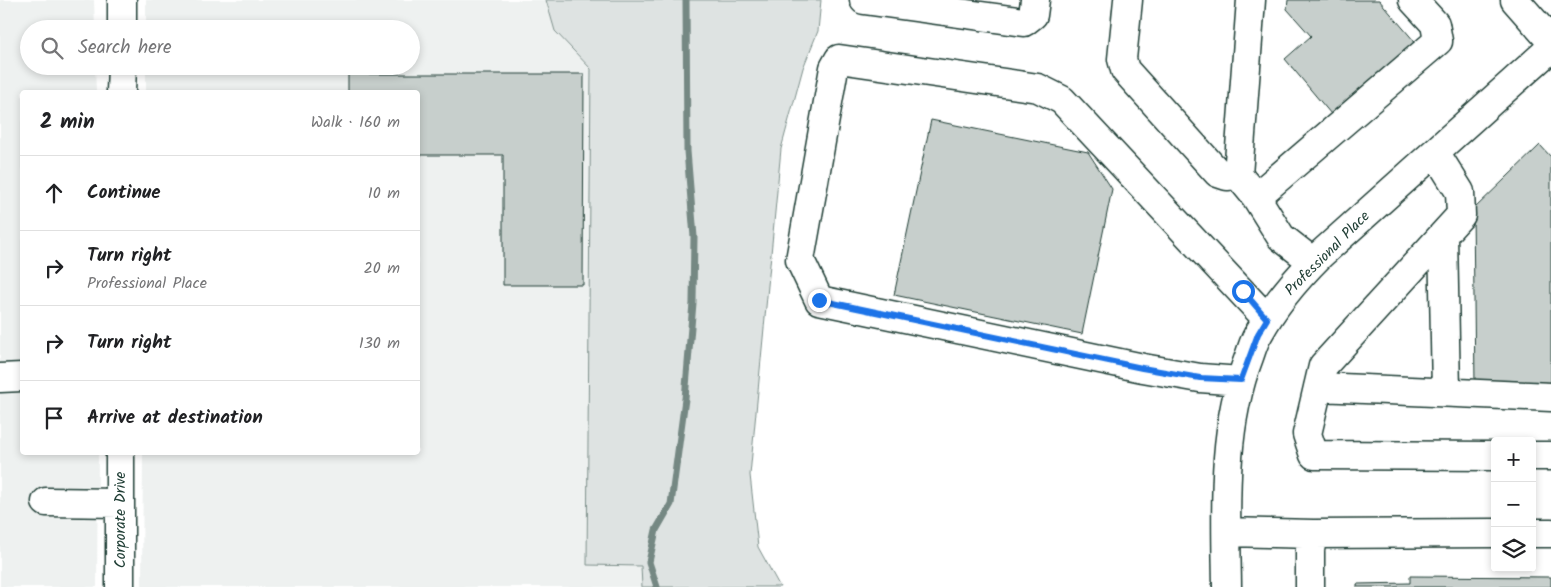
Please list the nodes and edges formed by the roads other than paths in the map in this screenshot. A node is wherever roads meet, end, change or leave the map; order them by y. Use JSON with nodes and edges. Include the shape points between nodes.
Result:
{"nodes":[{"id":1,"x":122,"y":0,"type":"edge"},
{"id":2,"x":864,"y":0,"type":"edge"},
{"id":3,"x":1035,"y":0,"type":"edge"},
{"id":4,"x":1128,"y":0,"type":"edge"},
{"id":5,"x":1251,"y":0,"type":"edge"},
{"id":6,"x":1413,"y":0,"type":"edge"},
{"id":7,"x":1515,"y":0,"type":"edge"},
{"id":8,"x":966,"y":7,"type":"edge"},
{"id":9,"x":122,"y":20,"type":"edge"},
{"id":10,"x":1551,"y":41,"type":"edge"},
{"id":11,"x":1551,"y":48,"type":"edge"},
{"id":12,"x":122,"y":75,"type":"edge"},
{"id":13,"x":122,"y":90,"type":"edge"},
{"id":14,"x":1435,"y":152,"type":"junction"},
{"id":15,"x":1238,"y":175,"type":"junction"},
{"id":16,"x":1256,"y":197,"type":"junction"},
{"id":17,"x":1443,"y":235,"type":"junction"},
{"id":18,"x":1313,"y":262,"type":"junction"},
{"id":19,"x":1267,"y":319,"type":"junction"},
{"id":20,"x":20,"y":377,"type":"edge"},
{"id":21,"x":0,"y":378,"type":"edge"},
{"id":22,"x":1241,"y":380,"type":"junction"},
{"id":23,"x":1318,"y":388,"type":"junction"},
{"id":24,"x":1446,"y":392,"type":"junction"},
{"id":25,"x":1551,"y":396,"type":"edge"},
{"id":26,"x":120,"y":455,"type":"edge"},
{"id":27,"x":1491,"y":456,"type":"edge"},
{"id":28,"x":1536,"y":456,"type":"edge"},
{"id":29,"x":1551,"y":456,"type":"edge"},
{"id":30,"x":46,"y":502,"type":"dead end"},
{"id":31,"x":120,"y":503,"type":"junction"},
{"id":32,"x":1227,"y":532,"type":"junction"},
{"id":33,"x":1491,"y":533,"type":"edge"},
{"id":34,"x":1536,"y":533,"type":"edge"},
{"id":35,"x":1551,"y":533,"type":"edge"},
{"id":36,"x":1313,"y":534,"type":"junction"},
{"id":37,"x":120,"y":587,"type":"edge"},
{"id":38,"x":1227,"y":587,"type":"edge"},
{"id":39,"x":1310,"y":587,"type":"edge"}],
"edges":[{"from":1,"to":9,"type":"street"},
{"from":2,"to":8,"type":"street"},
{"from":3,"to":8,"type":"street","via":[[1034,15],[1024,22]]},
{"from":4,"to":15,"type":"street","via":[[1122,59],[1125,70],[1218,173]]},
{"from":5,"to":15,"type":"street"},
{"from":6,"to":16,"type":"street","via":[[1435,24],[1438,41]]},
{"from":7,"to":10,"type":"street"},
{"from":11,"to":14,"type":"street","name":"Professional Place"},
{"from":12,"to":13,"type":"street"},
{"from":14,"to":17,"type":"street","via":[[1460,192],[1461,215]]},
{"from":14,"to":18,"type":"street","name":"Professional Place"},
{"from":15,"to":16,"type":"street"},
{"from":16,"to":18,"type":"street","via":[[1281,237]]},
{"from":17,"to":23,"type":"street","via":[[1323,366]]},
{"from":17,"to":24,"type":"street"},
{"from":18,"to":19,"type":"street","name":"Professional Place"},
{"from":19,"to":22,"type":"street","name":"Professional Place"},
{"from":19,"to":22,"type":"street","via":[[1062,100],[1038,88],[839,59],[834,68],[800,260],[819,300],[1142,368],[1200,378]]},
{"from":20,"to":21,"type":"street"},
{"from":22,"to":32,"type":"street","name":"Professional Place","via":[[1231,428]]},
{"from":23,"to":24,"type":"street"},
{"from":23,"to":27,"type":"street","via":[[1307,434],[1314,455]]},
{"from":24,"to":25,"type":"street"},
{"from":26,"to":31,"type":"street","name":"Corporate Drive"},
{"from":28,"to":29,"type":"street"},
{"from":30,"to":31,"type":"street"},
{"from":31,"to":37,"type":"street","name":"Corporate Drive"},
{"from":32,"to":36,"type":"street"},
{"from":32,"to":38,"type":"street","name":"Professional Place"},
{"from":33,"to":36,"type":"street"},
{"from":34,"to":35,"type":"street"},
{"from":36,"to":39,"type":"street"}]}
